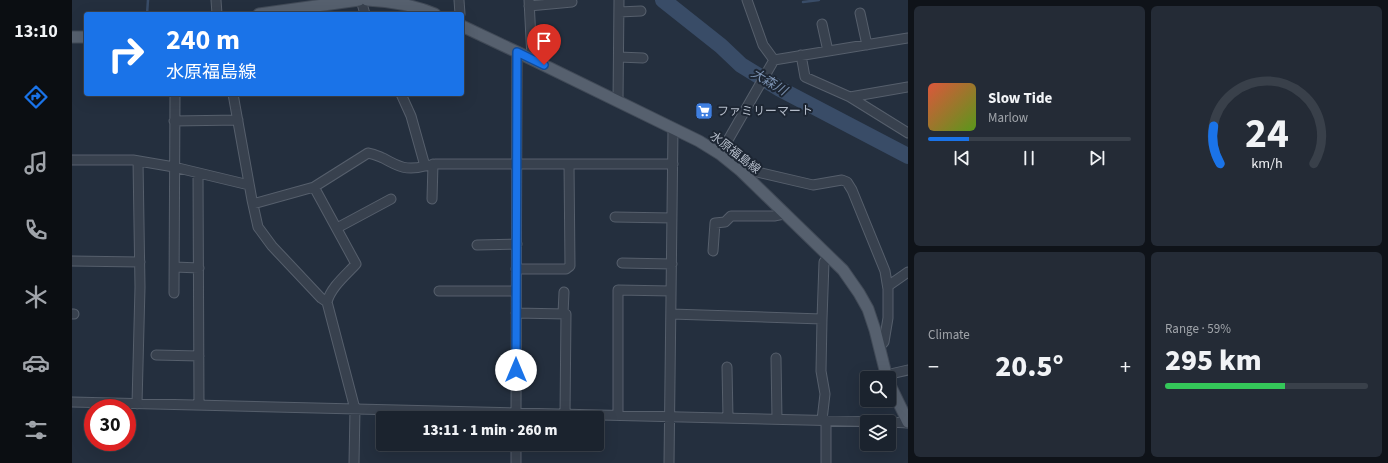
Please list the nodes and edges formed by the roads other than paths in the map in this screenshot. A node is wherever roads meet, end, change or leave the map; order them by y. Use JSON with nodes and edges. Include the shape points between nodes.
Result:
{"nodes":[{"id":1,"x":216,"y":0,"type":"edge"},
{"id":2,"x":360,"y":0,"type":"edge"},
{"id":3,"x":367,"y":0,"type":"edge"},
{"id":4,"x":377,"y":0,"type":"edge"},
{"id":5,"x":459,"y":0,"type":"edge"},
{"id":6,"x":619,"y":0,"type":"edge"},
{"id":7,"x":747,"y":0,"type":"edge"},
{"id":8,"x":572,"y":2,"type":"dead end"},
{"id":9,"x":529,"y":3,"type":"edge"},
{"id":10,"x":641,"y":11,"type":"dead end"},
{"id":11,"x":217,"y":12,"type":"edge"},
{"id":12,"x":273,"y":12,"type":"edge"},
{"id":13,"x":364,"y":12,"type":"edge"},
{"id":14,"x":430,"y":12,"type":"edge"},
{"id":15,"x":460,"y":12,"type":"edge"},
{"id":16,"x":619,"y":12,"type":"junction"},
{"id":17,"x":860,"y":13,"type":"dead end"},
{"id":18,"x":822,"y":24,"type":"dead end"},
{"id":19,"x":464,"y":27,"type":"edge"},
{"id":20,"x":72,"y":37,"type":"edge"},
{"id":21,"x":84,"y":37,"type":"edge"},
{"id":22,"x":908,"y":38,"type":"edge"},
{"id":23,"x":867,"y":45,"type":"junction"},
{"id":24,"x":828,"y":51,"type":"junction"},
{"id":25,"x":517,"y":52,"type":"junction"},
{"id":26,"x":801,"y":55,"type":"junction"},
{"id":27,"x":619,"y":57,"type":"junction"},
{"id":28,"x":643,"y":58,"type":"dead end"},
{"id":29,"x":532,"y":59,"type":"junction"},
{"id":30,"x":773,"y":62,"type":"junction"},
{"id":31,"x":908,"y":87,"type":"edge"},
{"id":32,"x":175,"y":96,"type":"edge"},
{"id":33,"x":232,"y":96,"type":"edge"},
{"id":34,"x":402,"y":96,"type":"edge"},
{"id":35,"x":850,"y":97,"type":"junction"},
{"id":36,"x":618,"y":101,"type":"junction"},
{"id":37,"x":238,"y":120,"type":"junction"},
{"id":38,"x":174,"y":122,"type":"junction"},
{"id":39,"x":673,"y":129,"type":"junction"},
{"id":40,"x":908,"y":133,"type":"edge"},
{"id":41,"x":720,"y":154,"type":"junction"},
{"id":42,"x":72,"y":160,"type":"edge"},
{"id":43,"x":138,"y":161,"type":"junction"},
{"id":44,"x":517,"y":164,"type":"junction"},
{"id":45,"x":569,"y":164,"type":"junction"},
{"id":46,"x":673,"y":164,"type":"junction"},
{"id":47,"x":429,"y":165,"type":"junction"},
{"id":48,"x":174,"y":167,"type":"junction"},
{"id":49,"x":741,"y":171,"type":"junction"},
{"id":50,"x":198,"y":173,"type":"junction"},
{"id":51,"x":249,"y":185,"type":"junction"},
{"id":52,"x":314,"y":187,"type":"junction"},
{"id":53,"x":391,"y":199,"type":"dead end"},
{"id":54,"x":432,"y":199,"type":"dead end"},
{"id":55,"x":252,"y":204,"type":"junction"},
{"id":56,"x":784,"y":214,"type":"junction"},
{"id":57,"x":615,"y":217,"type":"dead end"},
{"id":58,"x":672,"y":218,"type":"junction"},
{"id":59,"x":337,"y":228,"type":"junction"},
{"id":60,"x":516,"y":244,"type":"junction"},
{"id":61,"x":477,"y":245,"type":"dead end"},
{"id":62,"x":713,"y":251,"type":"dead end"},
{"id":63,"x":829,"y":257,"type":"junction"},
{"id":64,"x":72,"y":260,"type":"edge"},
{"id":65,"x":140,"y":262,"type":"junction"},
{"id":66,"x":622,"y":263,"type":"dead end"},
{"id":67,"x":672,"y":264,"type":"junction"},
{"id":68,"x":174,"y":267,"type":"junction"},
{"id":69,"x":199,"y":268,"type":"junction"},
{"id":70,"x":516,"y":269,"type":"junction"},
{"id":71,"x":908,"y":272,"type":"edge"},
{"id":72,"x":888,"y":286,"type":"junction"},
{"id":73,"x":440,"y":291,"type":"dead end"},
{"id":74,"x":516,"y":291,"type":"junction"},
{"id":75,"x":671,"y":291,"type":"junction"},
{"id":76,"x":564,"y":292,"type":"dead end"},
{"id":77,"x":174,"y":293,"type":"dead end"},
{"id":78,"x":327,"y":302,"type":"junction"},
{"id":79,"x":516,"y":313,"type":"junction"},
{"id":80,"x":563,"y":314,"type":"junction"},
{"id":81,"x":671,"y":314,"type":"junction"},
{"id":82,"x":822,"y":319,"type":"junction"},
{"id":83,"x":879,"y":347,"type":"junction"},
{"id":84,"x":156,"y":356,"type":"dead end"},
{"id":85,"x":199,"y":356,"type":"junction"},
{"id":86,"x":776,"y":358,"type":"dead end"},
{"id":87,"x":727,"y":367,"type":"dead end"},
{"id":88,"x":908,"y":370,"type":"edge"},
{"id":89,"x":886,"y":371,"type":"edge"},
{"id":90,"x":896,"y":375,"type":"edge"},
{"id":91,"x":896,"y":396,"type":"edge"},
{"id":92,"x":72,"y":402,"type":"edge"},
{"id":93,"x":137,"y":404,"type":"junction"},
{"id":94,"x":199,"y":405,"type":"junction"},
{"id":95,"x":355,"y":409,"type":"junction"},
{"id":96,"x":409,"y":411,"type":"edge"},
{"id":97,"x":516,"y":411,"type":"edge"},
{"id":98,"x":565,"y":411,"type":"edge"},
{"id":99,"x":604,"y":415,"type":"edge"},
{"id":100,"x":618,"y":415,"type":"junction"},
{"id":101,"x":670,"y":417,"type":"junction"},
{"id":102,"x":728,"y":418,"type":"junction"},
{"id":103,"x":777,"y":419,"type":"junction"},
{"id":104,"x":824,"y":420,"type":"junction"},
{"id":105,"x":860,"y":421,"type":"edge"},
{"id":106,"x":896,"y":422,"type":"edge"},
{"id":107,"x":908,"y":422,"type":"edge"},
{"id":108,"x":516,"y":451,"type":"edge"},
{"id":109,"x":354,"y":463,"type":"edge"},
{"id":110,"x":516,"y":463,"type":"edge"},
{"id":111,"x":669,"y":463,"type":"edge"},
{"id":112,"x":826,"y":463,"type":"edge"}],
"edges":[{"from":1,"to":11,"type":"street"},
{"from":2,"to":12,"type":"main road"},
{"from":2,"to":13,"type":"street"},
{"from":3,"to":4,"type":"main road"},
{"from":4,"to":14,"type":"main road","via":[[403,3]]},
{"from":5,"to":15,"type":"street"},
{"from":6,"to":16,"type":"street"},
{"from":7,"to":30,"type":"street","via":[[763,46]]},
{"from":8,"to":9,"type":"street"},
{"from":9,"to":29,"type":"street"},
{"from":10,"to":16,"type":"street"},
{"from":16,"to":27,"type":"street"},
{"from":17,"to":23,"type":"street"},
{"from":18,"to":24,"type":"street"},
{"from":19,"to":25,"type":"main road","name":"水原福島線"},
{"from":20,"to":21,"type":"main road"},
{"from":22,"to":23,"type":"street"},
{"from":23,"to":24,"type":"street"},
{"from":24,"to":26,"type":"street"},
{"from":25,"to":29,"type":"main road","name":"水原福島線"},
{"from":25,"to":44,"type":"street"},
{"from":26,"to":30,"type":"street"},
{"from":26,"to":35,"type":"street","via":[[805,78]]},
{"from":27,"to":28,"type":"street"},
{"from":27,"to":36,"type":"street"},
{"from":29,"to":36,"type":"main road","name":"水原福島線"},
{"from":30,"to":41,"type":"street"},
{"from":31,"to":35,"type":"street"},
{"from":32,"to":38,"type":"street"},
{"from":33,"to":37,"type":"street"},
{"from":34,"to":47,"type":"street"},
{"from":35,"to":40,"type":"street"},
{"from":36,"to":39,"type":"main road","name":"水原福島線"},
{"from":37,"to":38,"type":"street"},
{"from":37,"to":51,"type":"street"},
{"from":38,"to":48,"type":"street"},
{"from":39,"to":41,"type":"main road","name":"水原福島線"},
{"from":39,"to":46,"type":"street"},
{"from":41,"to":49,"type":"main road","name":"水原福島線"},
{"from":42,"to":43,"type":"street"},
{"from":43,"to":48,"type":"street"},
{"from":43,"to":65,"type":"street"},
{"from":44,"to":45,"type":"street"},
{"from":44,"to":47,"type":"street"},
{"from":44,"to":60,"type":"street"},
{"from":45,"to":46,"type":"street"},
{"from":45,"to":70,"type":"street","via":[[570,266],[566,269]]},
{"from":46,"to":58,"type":"street"},
{"from":47,"to":52,"type":"street","via":[[407,169],[368,153]]},
{"from":47,"to":54,"type":"street"},
{"from":48,"to":50,"type":"street"},
{"from":48,"to":68,"type":"street"},
{"from":49,"to":56,"type":"main road","name":"水原福島線"},
{"from":49,"to":72,"type":"street","via":[[753,170],[813,185],[842,180],[847,182],[885,271]]},
{"from":50,"to":51,"type":"street"},
{"from":50,"to":69,"type":"street"},
{"from":51,"to":55,"type":"street"},
{"from":52,"to":55,"type":"street"},
{"from":52,"to":59,"type":"street"},
{"from":53,"to":59,"type":"street"},
{"from":55,"to":78,"type":"street","via":[[258,226],[272,246]]},
{"from":56,"to":62,"type":"street","via":[[731,216],[725,222],[714,223]]},
{"from":56,"to":63,"type":"main road","name":"水原福島線"},
{"from":57,"to":58,"type":"street"},
{"from":58,"to":67,"type":"street"},
{"from":59,"to":78,"type":"street","via":[[356,264],[333,290]]},
{"from":60,"to":61,"type":"street"},
{"from":60,"to":70,"type":"street"},
{"from":63,"to":82,"type":"street","via":[[824,262]]},
{"from":63,"to":83,"type":"main road","name":"水原福島線","via":[[843,270],[865,304]]},
{"from":64,"to":65,"type":"street"},
{"from":65,"to":93,"type":"street"},
{"from":66,"to":67,"type":"street"},
{"from":67,"to":75,"type":"street"},
{"from":68,"to":69,"type":"street"},
{"from":68,"to":77,"type":"street"},
{"from":69,"to":85,"type":"street"},
{"from":70,"to":74,"type":"street"},
{"from":71,"to":72,"type":"street"},
{"from":72,"to":83,"type":"street","via":[[888,318],[884,342]]},
{"from":73,"to":74,"type":"street"},
{"from":74,"to":79,"type":"street"},
{"from":75,"to":81,"type":"street"},
{"from":75,"to":100,"type":"street","via":[[618,290]]},
{"from":76,"to":80,"type":"street"},
{"from":78,"to":95,"type":"street"},
{"from":79,"to":80,"type":"street"},
{"from":79,"to":97,"type":"street"},
{"from":80,"to":98,"type":"street","via":[[566,314]]},
{"from":81,"to":82,"type":"street"},
{"from":81,"to":101,"type":"street"},
{"from":82,"to":104,"type":"street","via":[[821,370],[825,394]]},
{"from":83,"to":89,"type":"main road","name":"水原福島線"},
{"from":84,"to":85,"type":"street"},
{"from":85,"to":94,"type":"street"},
{"from":86,"to":103,"type":"street"},
{"from":87,"to":102,"type":"street"},
{"from":88,"to":90,"type":"street"},
{"from":91,"to":107,"type":"main road","name":"水原福島線"},
{"from":92,"to":93,"type":"street"},
{"from":93,"to":94,"type":"street"},
{"from":94,"to":95,"type":"street"},
{"from":95,"to":96,"type":"street"},
{"from":95,"to":109,"type":"street"},
{"from":99,"to":100,"type":"street"},
{"from":100,"to":101,"type":"street"},
{"from":101,"to":102,"type":"street"},
{"from":101,"to":111,"type":"street"},
{"from":102,"to":103,"type":"street"},
{"from":103,"to":104,"type":"street"},
{"from":104,"to":105,"type":"street"},
{"from":104,"to":112,"type":"street"},
{"from":106,"to":107,"type":"street"},
{"from":108,"to":110,"type":"street"}]}
